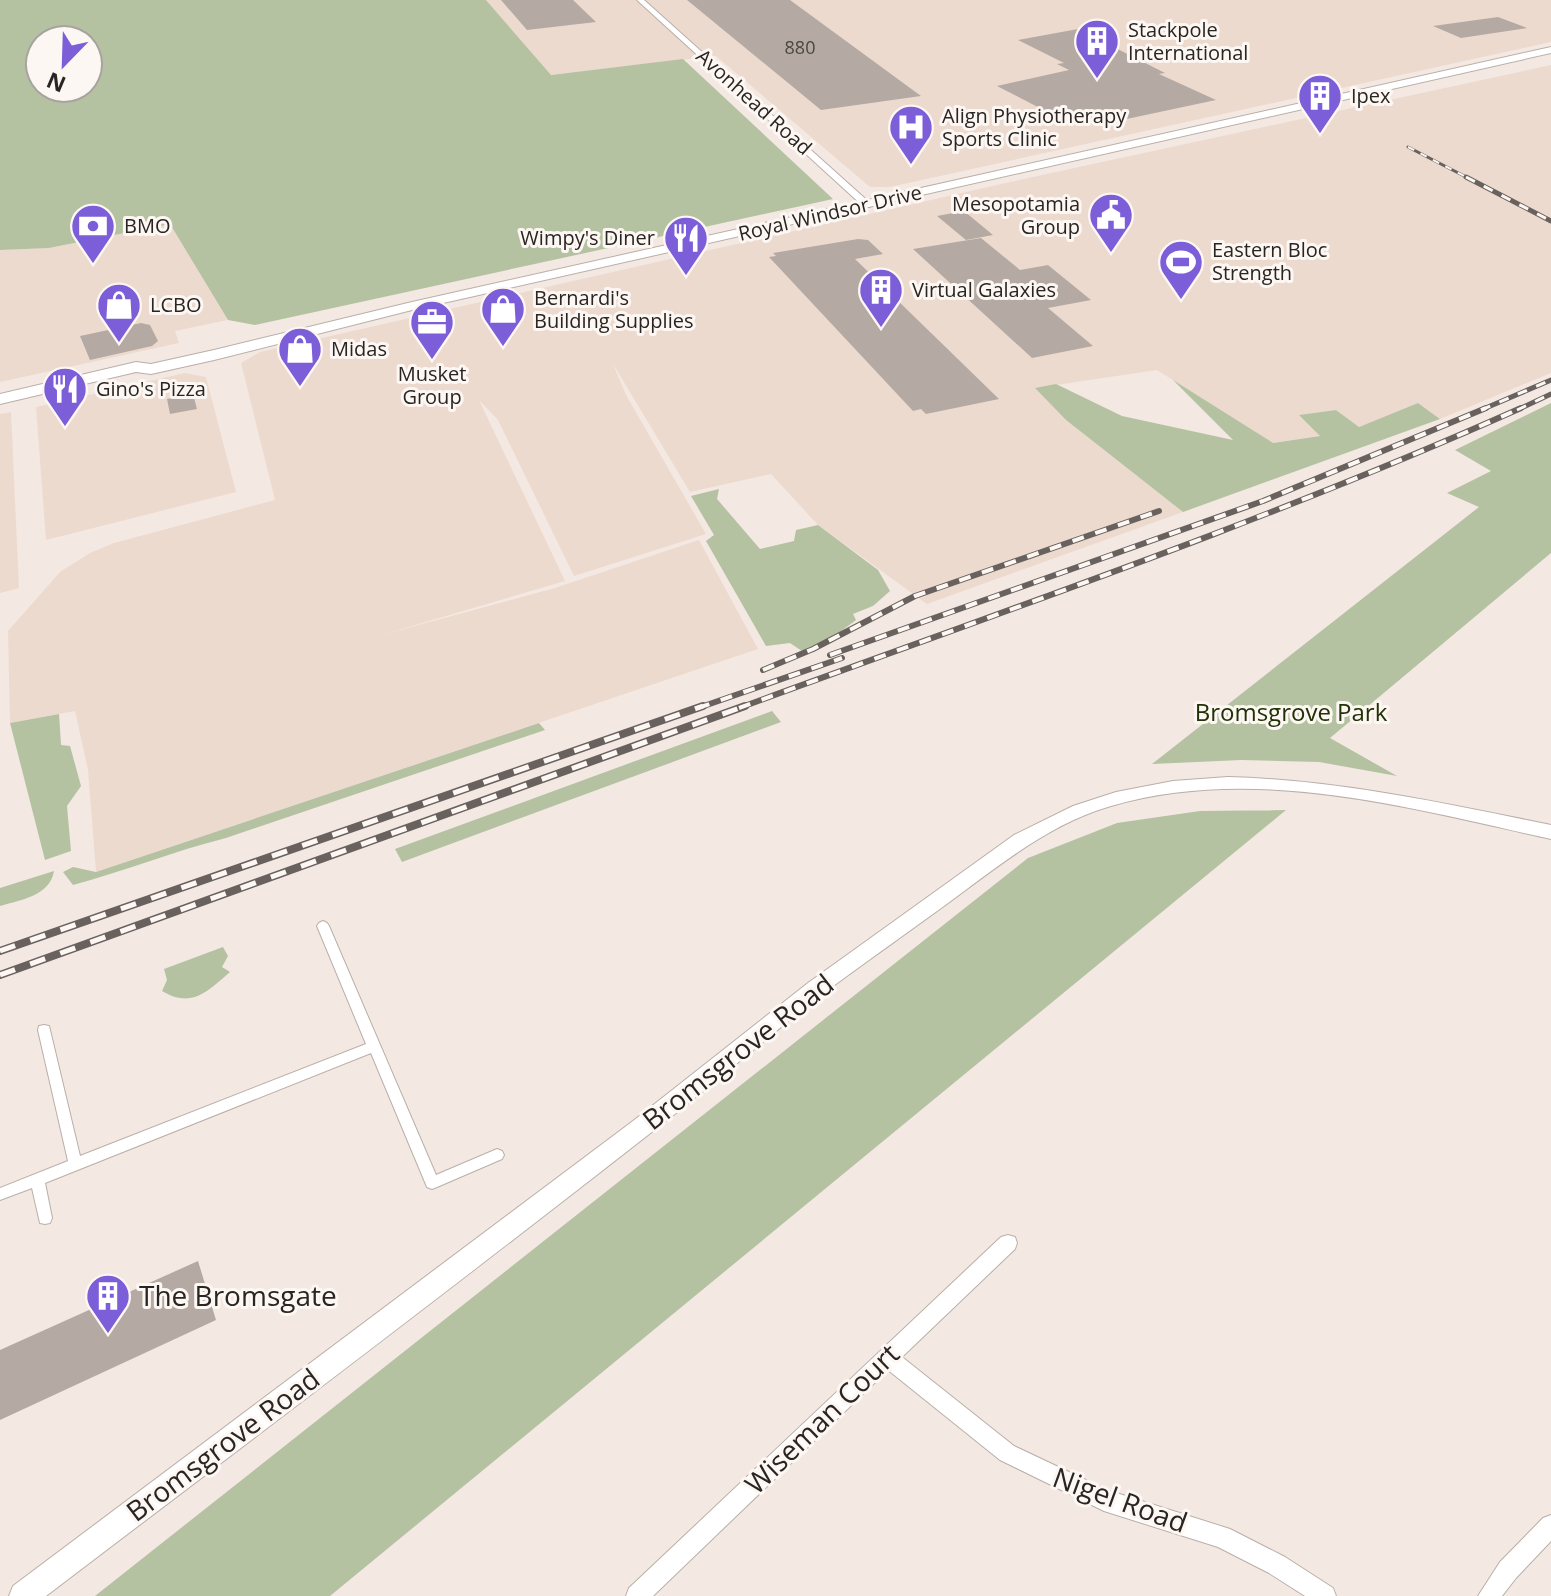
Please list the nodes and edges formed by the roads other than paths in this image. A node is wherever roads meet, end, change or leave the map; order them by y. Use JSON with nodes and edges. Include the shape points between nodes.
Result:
{"nodes":[{"id":1,"x":640,"y":0,"type":"edge"},
{"id":2,"x":1551,"y":50,"type":"edge"},
{"id":3,"x":867,"y":205,"type":"junction"},
{"id":4,"x":0,"y":399,"type":"edge"},
{"id":5,"x":1551,"y":832,"type":"edge"},
{"id":6,"x":323,"y":926,"type":"dead end"},
{"id":7,"x":44,"y":1030,"type":"dead end"},
{"id":8,"x":375,"y":1046,"type":"junction"},
{"id":9,"x":497,"y":1155,"type":"dead end"},
{"id":10,"x":75,"y":1163,"type":"junction"},
{"id":11,"x":37,"y":1180,"type":"junction"},
{"id":12,"x":0,"y":1194,"type":"edge"},
{"id":13,"x":45,"y":1218,"type":"dead end"},
{"id":14,"x":1008,"y":1243,"type":"dead end"},
{"id":15,"x":887,"y":1357,"type":"junction"},
{"id":16,"x":1551,"y":1526,"type":"edge"},
{"id":17,"x":23,"y":1596,"type":"edge"},
{"id":18,"x":637,"y":1596,"type":"edge"},
{"id":19,"x":1325,"y":1596,"type":"edge"},
{"id":20,"x":1489,"y":1596,"type":"edge"}],
"edges":[{"from":1,"to":3,"type":"street","name":"Avonhead Road"},
{"from":2,"to":3,"type":"main road","name":"Royal Windsor Drive"},
{"from":3,"to":4,"type":"main road","name":"Royal Windsor Drive","via":[[295,333],[285,330],[147,360]]},
{"from":5,"to":17,"type":"street","name":"Bromsgrove Road","via":[[1309,784],[1163,789],[1114,799],[1057,821],[1021,840],[815,989],[629,1137]]},
{"from":6,"to":8,"type":"street"},
{"from":7,"to":10,"type":"street"},
{"from":8,"to":9,"type":"street","via":[[432,1183]]},
{"from":8,"to":10,"type":"street"},
{"from":10,"to":11,"type":"street"},
{"from":11,"to":12,"type":"street"},
{"from":11,"to":13,"type":"street"},
{"from":14,"to":15,"type":"street","name":"Wiseman Court"},
{"from":15,"to":18,"type":"street","name":"Wiseman Court"},
{"from":15,"to":19,"type":"street","name":"Nigel Road","via":[[1007,1453],[1104,1500],[1222,1537]]},
{"from":16,"to":20,"type":"street"}]}
